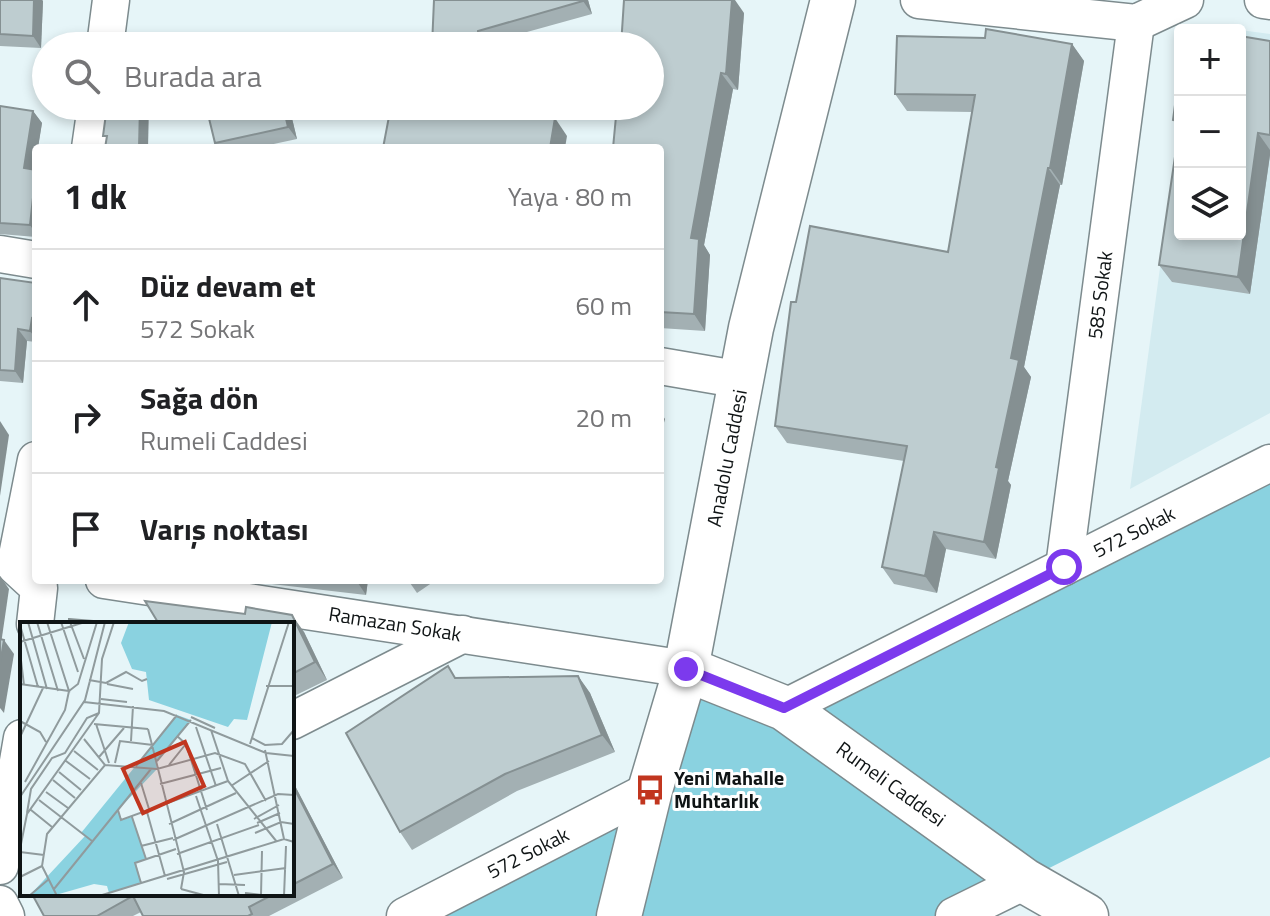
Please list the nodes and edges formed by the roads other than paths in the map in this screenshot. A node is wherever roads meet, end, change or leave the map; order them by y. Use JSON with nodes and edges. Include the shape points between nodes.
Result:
{"nodes":[{"id":1,"x":111,"y":0,"type":"edge"},
{"id":2,"x":833,"y":0,"type":"edge"},
{"id":3,"x":919,"y":0,"type":"edge"},
{"id":4,"x":1185,"y":0,"type":"edge"},
{"id":5,"x":1263,"y":0,"type":"edge"},
{"id":6,"x":1270,"y":1,"type":"edge"},
{"id":7,"x":1136,"y":23,"type":"junction"},
{"id":8,"x":107,"y":32,"type":"edge"},
{"id":9,"x":94,"y":120,"type":"edge"},
{"id":10,"x":91,"y":144,"type":"edge"},
{"id":11,"x":0,"y":254,"type":"edge"},
{"id":12,"x":32,"y":259,"type":"edge"},
{"id":13,"x":664,"y":367,"type":"edge"},
{"id":14,"x":742,"y":380,"type":"junction"},
{"id":15,"x":1270,"y":463,"type":"edge"},
{"id":16,"x":32,"y":482,"type":"edge"},
{"id":17,"x":17,"y":566,"type":"edge"},
{"id":18,"x":1064,"y":567,"type":"junction"},
{"id":19,"x":32,"y":581,"type":"edge"},
{"id":20,"x":35,"y":584,"type":"edge"},
{"id":21,"x":131,"y":584,"type":"edge"},
{"id":22,"x":35,"y":622,"type":"edge"},
{"id":23,"x":463,"y":634,"type":"junction"},
{"id":24,"x":686,"y":669,"type":"junction"},
{"id":25,"x":784,"y":708,"type":"junction"},
{"id":26,"x":294,"y":720,"type":"edge"},
{"id":27,"x":20,"y":753,"type":"edge"},
{"id":28,"x":650,"y":790,"type":"junction"},
{"id":29,"x":20,"y":859,"type":"edge"},
{"id":30,"x":0,"y":868,"type":"edge"},
{"id":31,"x":1025,"y":881,"type":"junction"},
{"id":32,"x":0,"y":904,"type":"edge"},
{"id":33,"x":6,"y":916,"type":"edge"},
{"id":34,"x":405,"y":916,"type":"edge"},
{"id":35,"x":619,"y":916,"type":"edge"},
{"id":36,"x":954,"y":916,"type":"edge"},
{"id":37,"x":1086,"y":916,"type":"edge"}],
"edges":[{"from":1,"to":8,"type":"street"},
{"from":2,"to":14,"type":"street","name":"Anadolu Caddesi"},
{"from":3,"to":7,"type":"street"},
{"from":4,"to":7,"type":"street"},
{"from":5,"to":6,"type":"street"},
{"from":7,"to":18,"type":"street","name":"585 Sokak"},
{"from":9,"to":10,"type":"street"},
{"from":11,"to":12,"type":"street"},
{"from":13,"to":14,"type":"street"},
{"from":14,"to":24,"type":"street","name":"Anadolu Caddesi"},
{"from":15,"to":18,"type":"street","name":"572 Sokak"},
{"from":16,"to":17,"type":"street"},
{"from":17,"to":19,"type":"street"},
{"from":18,"to":25,"type":"street","name":"572 Sokak"},
{"from":20,"to":22,"type":"street"},
{"from":21,"to":23,"type":"street","name":"Ramazan Sokak"},
{"from":23,"to":24,"type":"street","name":"Ramazan Sokak"},
{"from":23,"to":26,"type":"street"},
{"from":24,"to":25,"type":"street","name":"Rumeli Caddesi"},
{"from":24,"to":28,"type":"street","name":"Anadolu Caddesi"},
{"from":25,"to":31,"type":"street","name":"Rumeli Caddesi"},
{"from":27,"to":30,"type":"street"},
{"from":28,"to":34,"type":"street","name":"572 Sokak"},
{"from":28,"to":35,"type":"street","name":"Anadolu Caddesi"},
{"from":29,"to":30,"type":"street"},
{"from":31,"to":36,"type":"street"},
{"from":31,"to":37,"type":"street","name":"Rumeli Caddesi"},
{"from":32,"to":33,"type":"street"}]}
